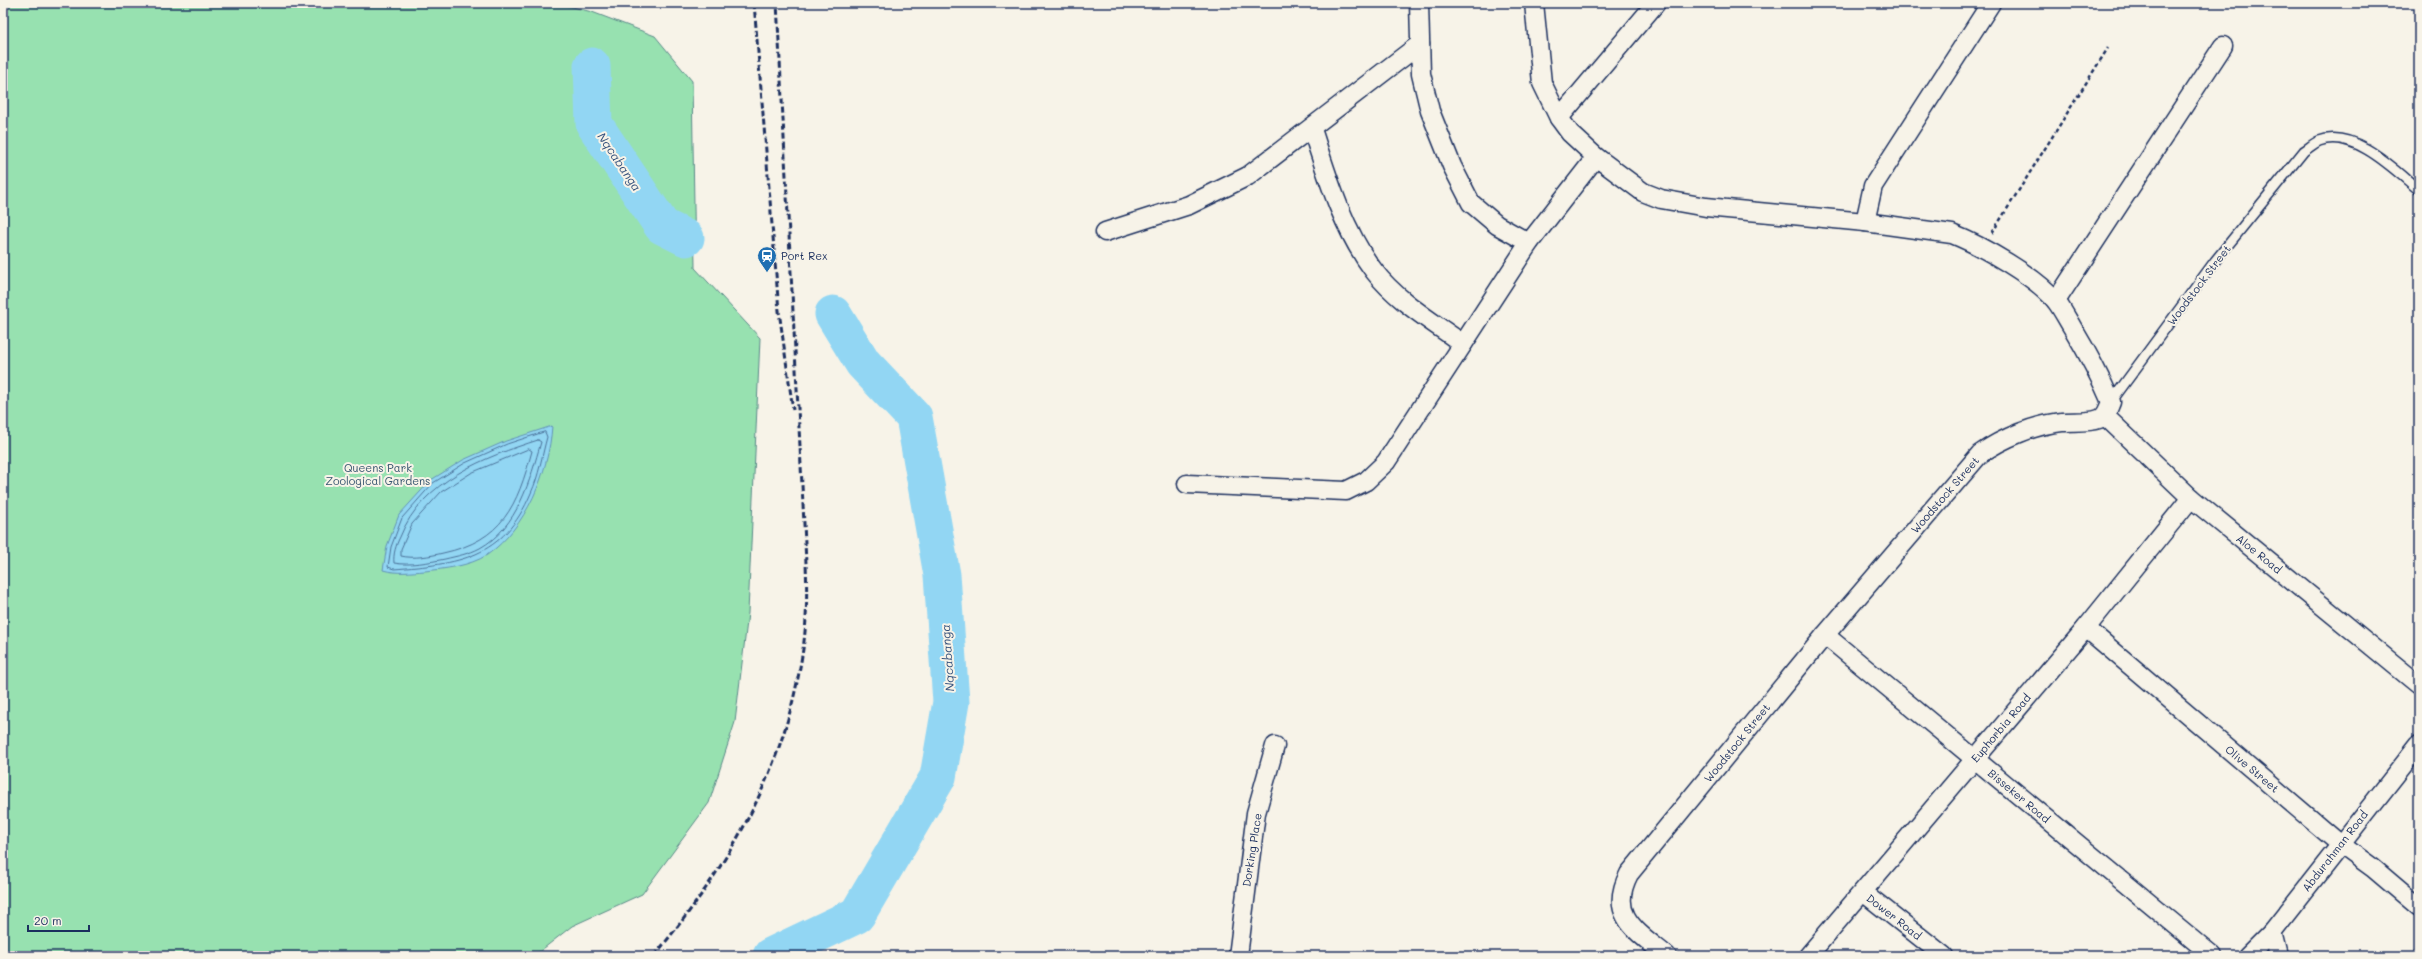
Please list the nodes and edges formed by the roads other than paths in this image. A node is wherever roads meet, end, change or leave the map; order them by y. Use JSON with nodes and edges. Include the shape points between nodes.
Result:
{"nodes":[{"id":1,"x":1418,"y":3,"type":"edge"},
{"id":2,"x":1534,"y":3,"type":"edge"},
{"id":3,"x":1656,"y":3,"type":"edge"},
{"id":4,"x":1991,"y":3,"type":"edge"},
{"id":5,"x":1420,"y":44,"type":"junction"},
{"id":6,"x":2223,"y":46,"type":"dead end"},
{"id":7,"x":1559,"y":118,"type":"junction"},
{"id":8,"x":1312,"y":129,"type":"junction"},
{"id":9,"x":1596,"y":157,"type":"junction"},
{"id":10,"x":2419,"y":190,"type":"edge"},
{"id":11,"x":1865,"y":222,"type":"junction"},
{"id":12,"x":1105,"y":232,"type":"dead end"},
{"id":13,"x":1529,"y":244,"type":"junction"},
{"id":14,"x":2056,"y":301,"type":"junction"},
{"id":15,"x":1463,"y":344,"type":"junction"},
{"id":16,"x":2108,"y":409,"type":"junction"},
{"id":17,"x":1188,"y":484,"type":"dead end"},
{"id":18,"x":2191,"y":498,"type":"junction"},
{"id":19,"x":2086,"y":628,"type":"junction"},
{"id":20,"x":1825,"y":635,"type":"junction"},
{"id":21,"x":2419,"y":685,"type":"edge"},
{"id":22,"x":2419,"y":745,"type":"edge"},
{"id":23,"x":1275,"y":746,"type":"dead end"},
{"id":24,"x":1975,"y":759,"type":"junction"},
{"id":25,"x":2340,"y":844,"type":"junction"},
{"id":26,"x":1863,"y":892,"type":"junction"},
{"id":27,"x":2419,"y":907,"type":"edge"},
{"id":28,"x":2272,"y":932,"type":"junction"},
{"id":29,"x":1238,"y":956,"type":"edge"},
{"id":30,"x":1667,"y":956,"type":"edge"},
{"id":31,"x":1808,"y":956,"type":"edge"},
{"id":32,"x":1944,"y":956,"type":"edge"},
{"id":33,"x":2213,"y":956,"type":"edge"},
{"id":34,"x":2248,"y":956,"type":"edge"},
{"id":35,"x":2278,"y":956,"type":"edge"}],
"edges":[{"from":1,"to":5,"type":"street"},
{"from":2,"to":7,"type":"street","via":[[1542,83]]},
{"from":3,"to":7,"type":"street"},
{"from":4,"to":11,"type":"street","via":[[1873,186]]},
{"from":5,"to":8,"type":"street"},
{"from":5,"to":13,"type":"street","via":[[1421,74],[1430,111],[1452,166],[1471,203],[1498,225]]},
{"from":6,"to":14,"type":"street"},
{"from":7,"to":9,"type":"street","via":[[1570,133]]},
{"from":8,"to":12,"type":"street","via":[[1248,176],[1189,205]]},
{"from":8,"to":15,"type":"street","via":[[1346,220],[1374,271],[1401,298]]},
{"from":9,"to":11,"type":"street","via":[[1644,192],[1661,199],[1706,207]]},
{"from":9,"to":13,"type":"street"},
{"from":10,"to":16,"type":"lane","name":"Woodstock Street","via":[[2371,151],[2355,144],[2330,139],[2319,141],[2304,151],[2214,262]]},
{"from":11,"to":14,"type":"street","via":[[1952,234],[2018,271]]},
{"from":13,"to":15,"type":"street"},
{"from":14,"to":16,"type":"street","via":[[2097,369]]},
{"from":15,"to":17,"type":"street","via":[[1386,462],[1366,481],[1346,492]]},
{"from":16,"to":18,"type":"street","name":"Aloe Road"},
{"from":16,"to":20,"type":"street","name":"Woodstock Street","via":[[2099,420],[2060,422],[2026,431],[1993,445],[1980,454]]},
{"from":18,"to":19,"type":"street","name":"Euphorbia Road"},
{"from":18,"to":21,"type":"street","name":"Aloe Road"},
{"from":19,"to":24,"type":"street","name":"Euphorbia Road"},
{"from":19,"to":25,"type":"street","name":"Olive Street"},
{"from":20,"to":24,"type":"street","name":"Bisseker Road"},
{"from":20,"to":30,"type":"street","name":"Woodstock Street","via":[[1629,874],[1621,890],[1631,927]]},
{"from":22,"to":25,"type":"street","name":"Abdurahman Road"},
{"from":23,"to":29,"type":"street","name":"Dorking Place","via":[[1256,813]]},
{"from":24,"to":26,"type":"street","name":"Euphorbia Road"},
{"from":24,"to":33,"type":"street","name":"Bisseker Road"},
{"from":25,"to":27,"type":"street","name":"Olive Street"},
{"from":25,"to":28,"type":"street","name":"Abdurahman Road"},
{"from":26,"to":31,"type":"street","name":"Euphorbia Road"},
{"from":26,"to":32,"type":"street","name":"Dower Road"},
{"from":28,"to":34,"type":"street","name":"Abdurahman Road"},
{"from":28,"to":35,"type":"street"}]}
